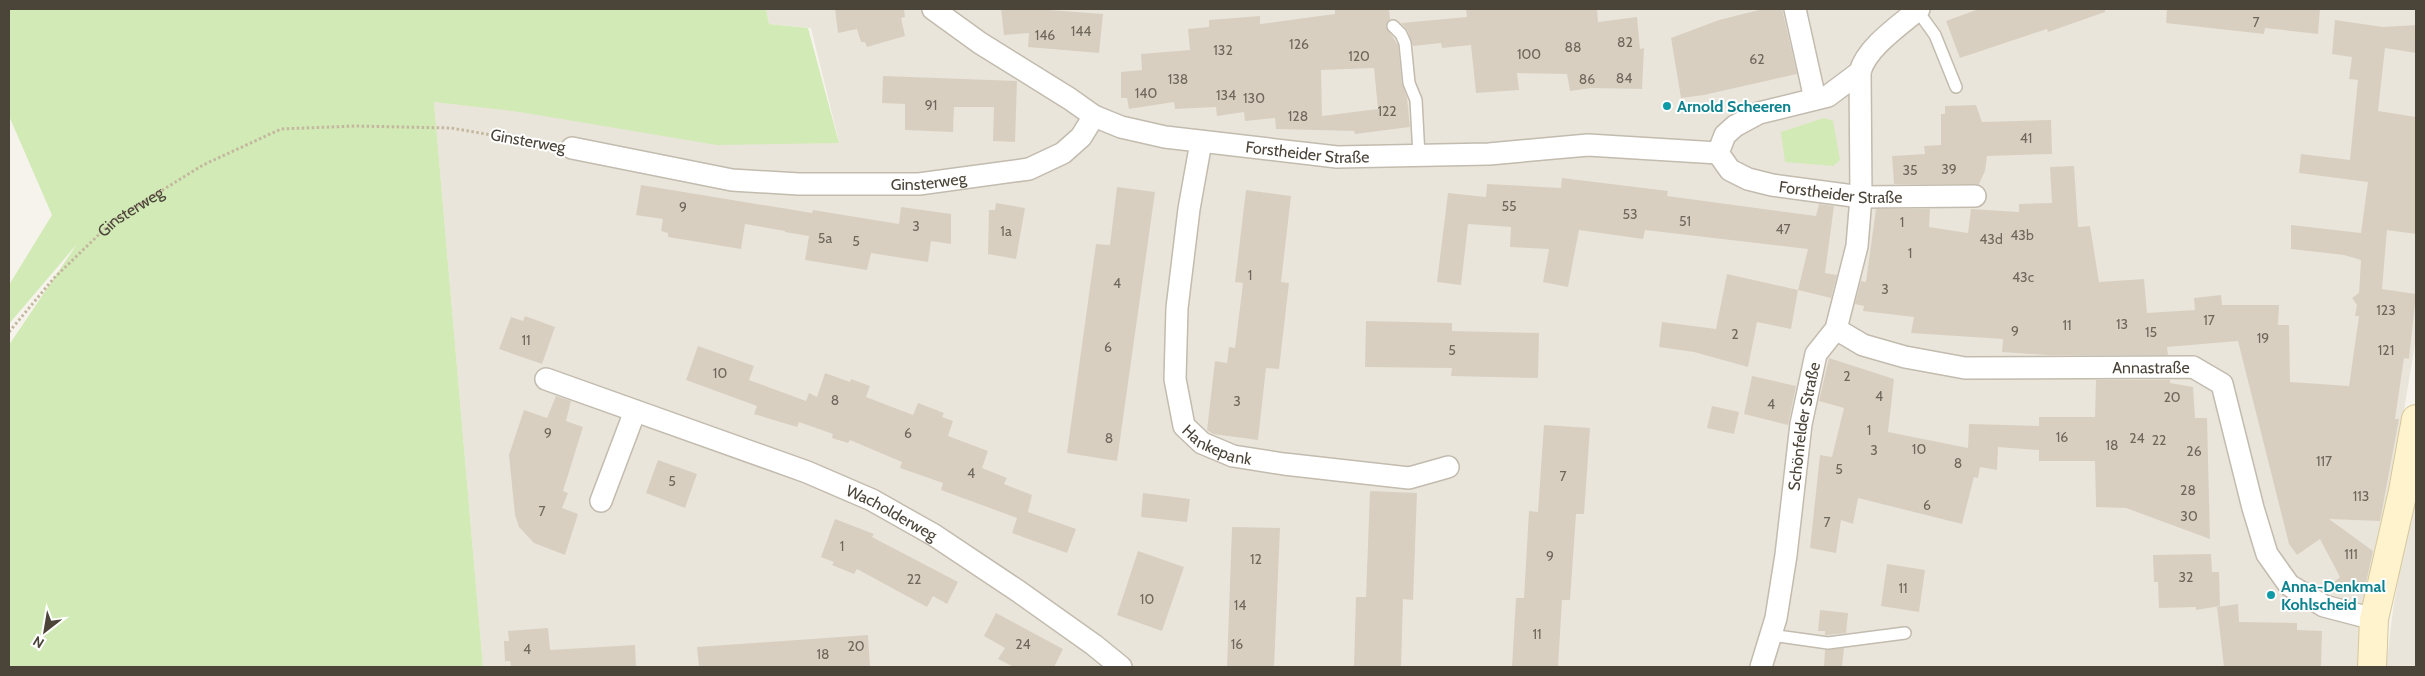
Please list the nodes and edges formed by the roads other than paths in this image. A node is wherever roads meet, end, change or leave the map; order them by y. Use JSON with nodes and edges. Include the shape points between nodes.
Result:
{"nodes":[{"id":1,"x":933,"y":9,"type":"edge"},
{"id":2,"x":1795,"y":9,"type":"edge"},
{"id":3,"x":1918,"y":9,"type":"edge"},
{"id":4,"x":1393,"y":26,"type":"dead end"},
{"id":5,"x":1860,"y":72,"type":"junction"},
{"id":6,"x":1956,"y":87,"type":"dead end"},
{"id":7,"x":1815,"y":99,"type":"junction"},
{"id":8,"x":1094,"y":116,"type":"junction"},
{"id":9,"x":1201,"y":142,"type":"junction"},
{"id":10,"x":572,"y":148,"type":"road end"},
{"id":11,"x":1718,"y":153,"type":"junction"},
{"id":12,"x":1419,"y":156,"type":"junction"},
{"id":13,"x":1975,"y":196,"type":"dead end"},
{"id":14,"x":1861,"y":197,"type":"junction"},
{"id":15,"x":1836,"y":329,"type":"junction"},
{"id":16,"x":546,"y":379,"type":"dead end"},
{"id":17,"x":635,"y":411,"type":"junction"},
{"id":18,"x":2416,"y":419,"type":"edge"},
{"id":19,"x":1448,"y":466,"type":"dead end"},
{"id":20,"x":600,"y":501,"type":"dead end"},
{"id":21,"x":2374,"y":619,"type":"junction"},
{"id":22,"x":1904,"y":633,"type":"dead end"},
{"id":23,"x":1771,"y":635,"type":"junction"},
{"id":24,"x":1121,"y":667,"type":"edge"},
{"id":25,"x":1761,"y":667,"type":"edge"},
{"id":26,"x":2372,"y":667,"type":"edge"}],
"edges":[{"from":1,"to":8,"type":"street","name":"Forstheider Straße","via":[[980,44]]},
{"from":2,"to":7,"type":"street"},
{"from":3,"to":5,"type":"street","via":[[1886,37],[1863,62]]},
{"from":3,"to":6,"type":"lane","via":[[1935,35]]},
{"from":4,"to":12,"type":"lane","via":[[1405,43],[1409,83],[1416,100]]},
{"from":5,"to":7,"type":"street","via":[[1828,96]]},
{"from":5,"to":14,"type":"street","name":"Schönfelder Straße"},
{"from":7,"to":11,"type":"street","via":[[1759,113],[1734,126],[1725,135]]},
{"from":8,"to":9,"type":"street","name":"Forstheider Straße","via":[[1121,127]]},
{"from":8,"to":10,"type":"street","name":"Ginsterweg","via":[[1082,137],[1063,154],[1029,169],[919,184],[799,184],[732,180]]},
{"from":9,"to":12,"type":"street","name":"Forstheider Straße","via":[[1337,157]]},
{"from":9,"to":19,"type":"street","name":"Hankepank","via":[[1177,308],[1175,379],[1184,426],[1202,443],[1233,456],[1284,464],[1409,478]]},
{"from":11,"to":12,"type":"street","name":"Forstheider Straße","via":[[1588,145],[1489,154]]},
{"from":11,"to":14,"type":"street","name":"Forstheider Straße","via":[[1730,170],[1748,179]]},
{"from":13,"to":14,"type":"street","name":"Forstheider Straße"},
{"from":14,"to":15,"type":"street","name":"Schönfelder Straße","via":[[1857,246]]},
{"from":15,"to":21,"type":"street","name":"Annastraße","via":[[1863,345],[1965,368],[2193,367],[2222,384],[2267,554],[2289,585],[2324,606]]},
{"from":15,"to":23,"type":"street","name":"Schönfelder Straße","via":[[1816,354],[1801,424],[1786,555]]},
{"from":16,"to":17,"type":"street","name":"Wacholderweg"},
{"from":17,"to":20,"type":"street"},
{"from":17,"to":24,"type":"street","name":"Wacholderweg","via":[[807,472],[872,500],[934,535]]},
{"from":18,"to":21,"type":"street"},
{"from":21,"to":26,"type":"street"},
{"from":22,"to":23,"type":"lane","via":[[1828,643]]},
{"from":23,"to":25,"type":"street","name":"Schönfelder Straße"}]}
